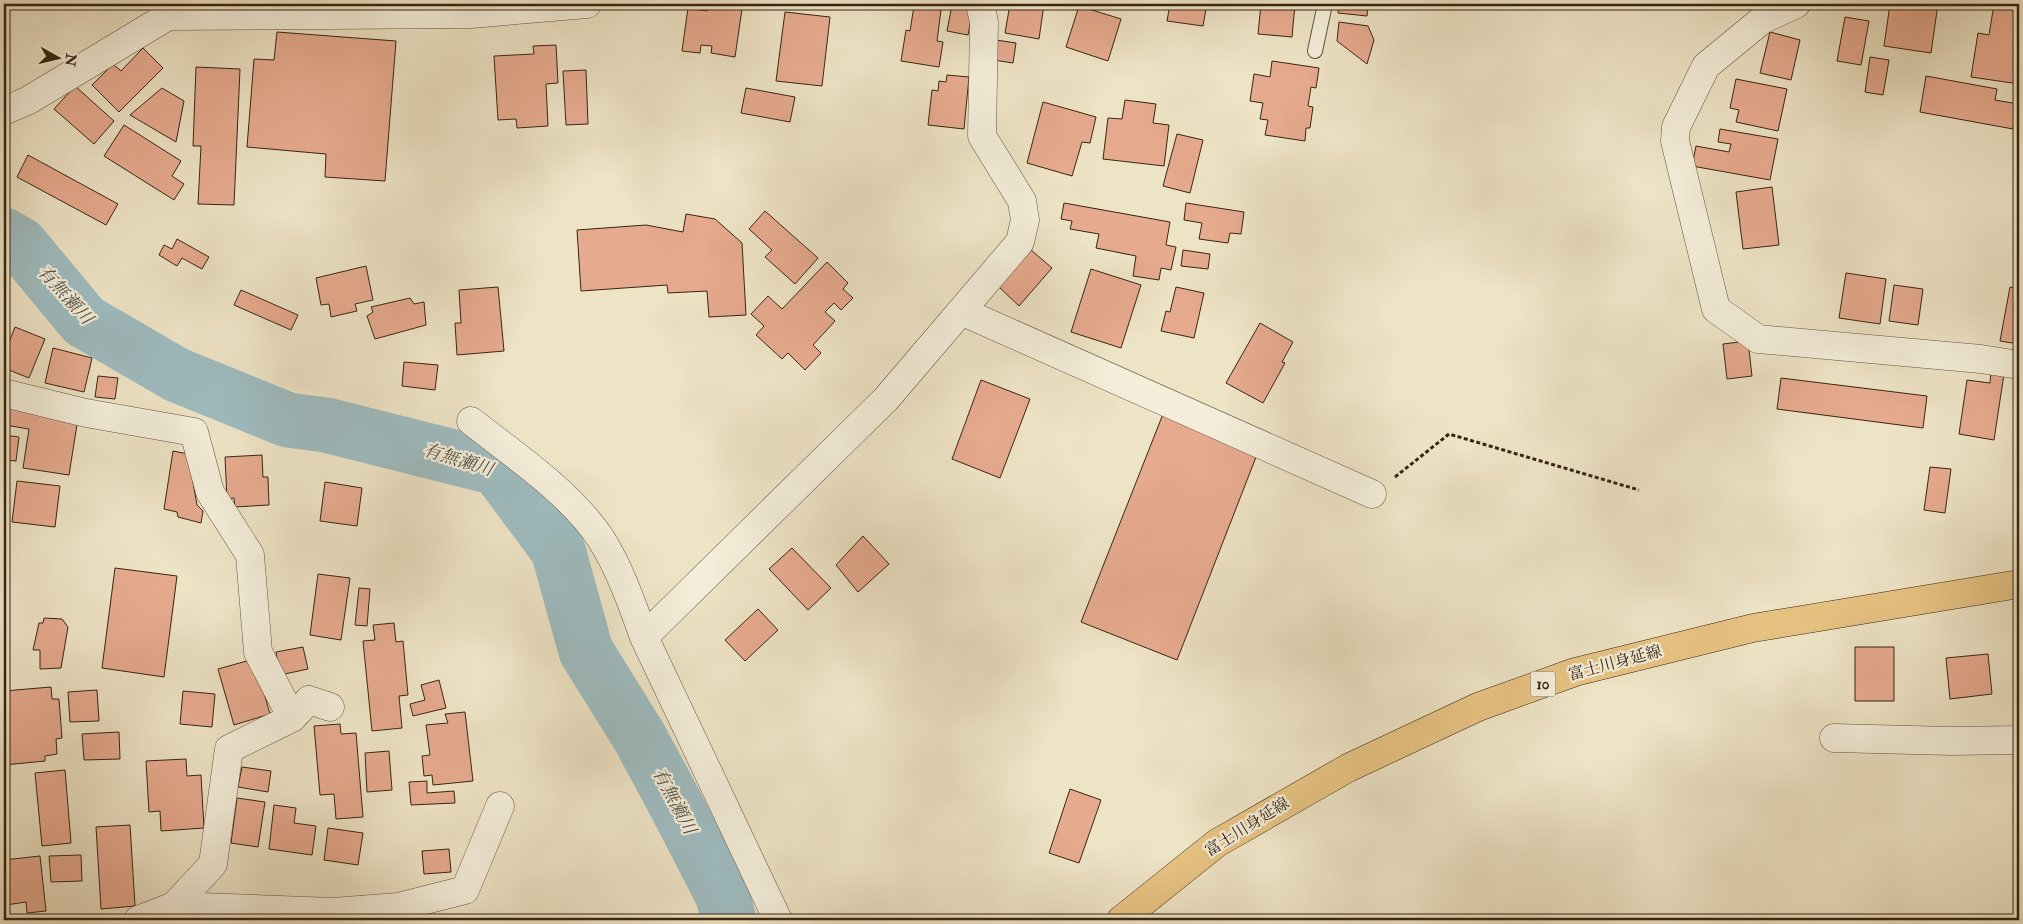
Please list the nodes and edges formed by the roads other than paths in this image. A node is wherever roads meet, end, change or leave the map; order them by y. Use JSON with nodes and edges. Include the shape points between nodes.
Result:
{"nodes":[{"id":1,"x":588,"y":4,"type":"edge"},
{"id":2,"x":980,"y":4,"type":"edge"},
{"id":3,"x":1325,"y":4,"type":"edge"},
{"id":4,"x":1796,"y":4,"type":"edge"},
{"id":5,"x":175,"y":10,"type":"edge"},
{"id":6,"x":1315,"y":51,"type":"dead end"},
{"id":7,"x":4,"y":111,"type":"edge"},
{"id":8,"x":961,"y":311,"type":"junction"},
{"id":9,"x":2019,"y":365,"type":"edge"},
{"id":10,"x":4,"y":393,"type":"edge"},
{"id":11,"x":471,"y":421,"type":"dead end"},
{"id":12,"x":1372,"y":494,"type":"road end"},
{"id":13,"x":2019,"y":584,"type":"edge"},
{"id":14,"x":644,"y":637,"type":"junction"},
{"id":15,"x":330,"y":707,"type":"dead end"},
{"id":16,"x":292,"y":718,"type":"junction"},
{"id":17,"x":1834,"y":738,"type":"dead end"},
{"id":18,"x":2019,"y":740,"type":"edge"},
{"id":19,"x":500,"y":806,"type":"dead end"},
{"id":20,"x":174,"y":906,"type":"junction"},
{"id":21,"x":138,"y":920,"type":"edge"},
{"id":22,"x":778,"y":920,"type":"edge"},
{"id":23,"x":1121,"y":920,"type":"edge"}],
"edges":[{"from":1,"to":5,"type":"street","via":[[471,14]]},
{"from":2,"to":8,"type":"street","via":[[984,22],[982,136],[1022,201],[1025,220],[1020,242]]},
{"from":3,"to":6,"type":"lane"},
{"from":4,"to":9,"type":"street","via":[[1762,20],[1706,66],[1676,127],[1675,142],[1716,309],[1758,339],[1981,358]]},
{"from":5,"to":7,"type":"street","via":[[29,100]]},
{"from":8,"to":12,"type":"street"},
{"from":8,"to":14,"type":"street","via":[[886,399]]},
{"from":10,"to":16,"type":"street","via":[[86,413],[194,432],[210,492],[250,555],[258,652]]},
{"from":11,"to":14,"type":"street","via":[[557,489],[600,538],[627,590]]},
{"from":13,"to":23,"type":"main road","name":"富士川身延線","number":"10","via":[[1753,628],[1575,672],[1478,707],[1348,768],[1217,843]]},
{"from":14,"to":22,"type":"street"},
{"from":15,"to":16,"type":"street","via":[[309,700]]},
{"from":16,"to":20,"type":"street","via":[[228,749],[213,864]]},
{"from":17,"to":18,"type":"street"},
{"from":19,"to":20,"type":"street","via":[[466,890],[398,907],[333,912]]},
{"from":20,"to":21,"type":"street"}]}
